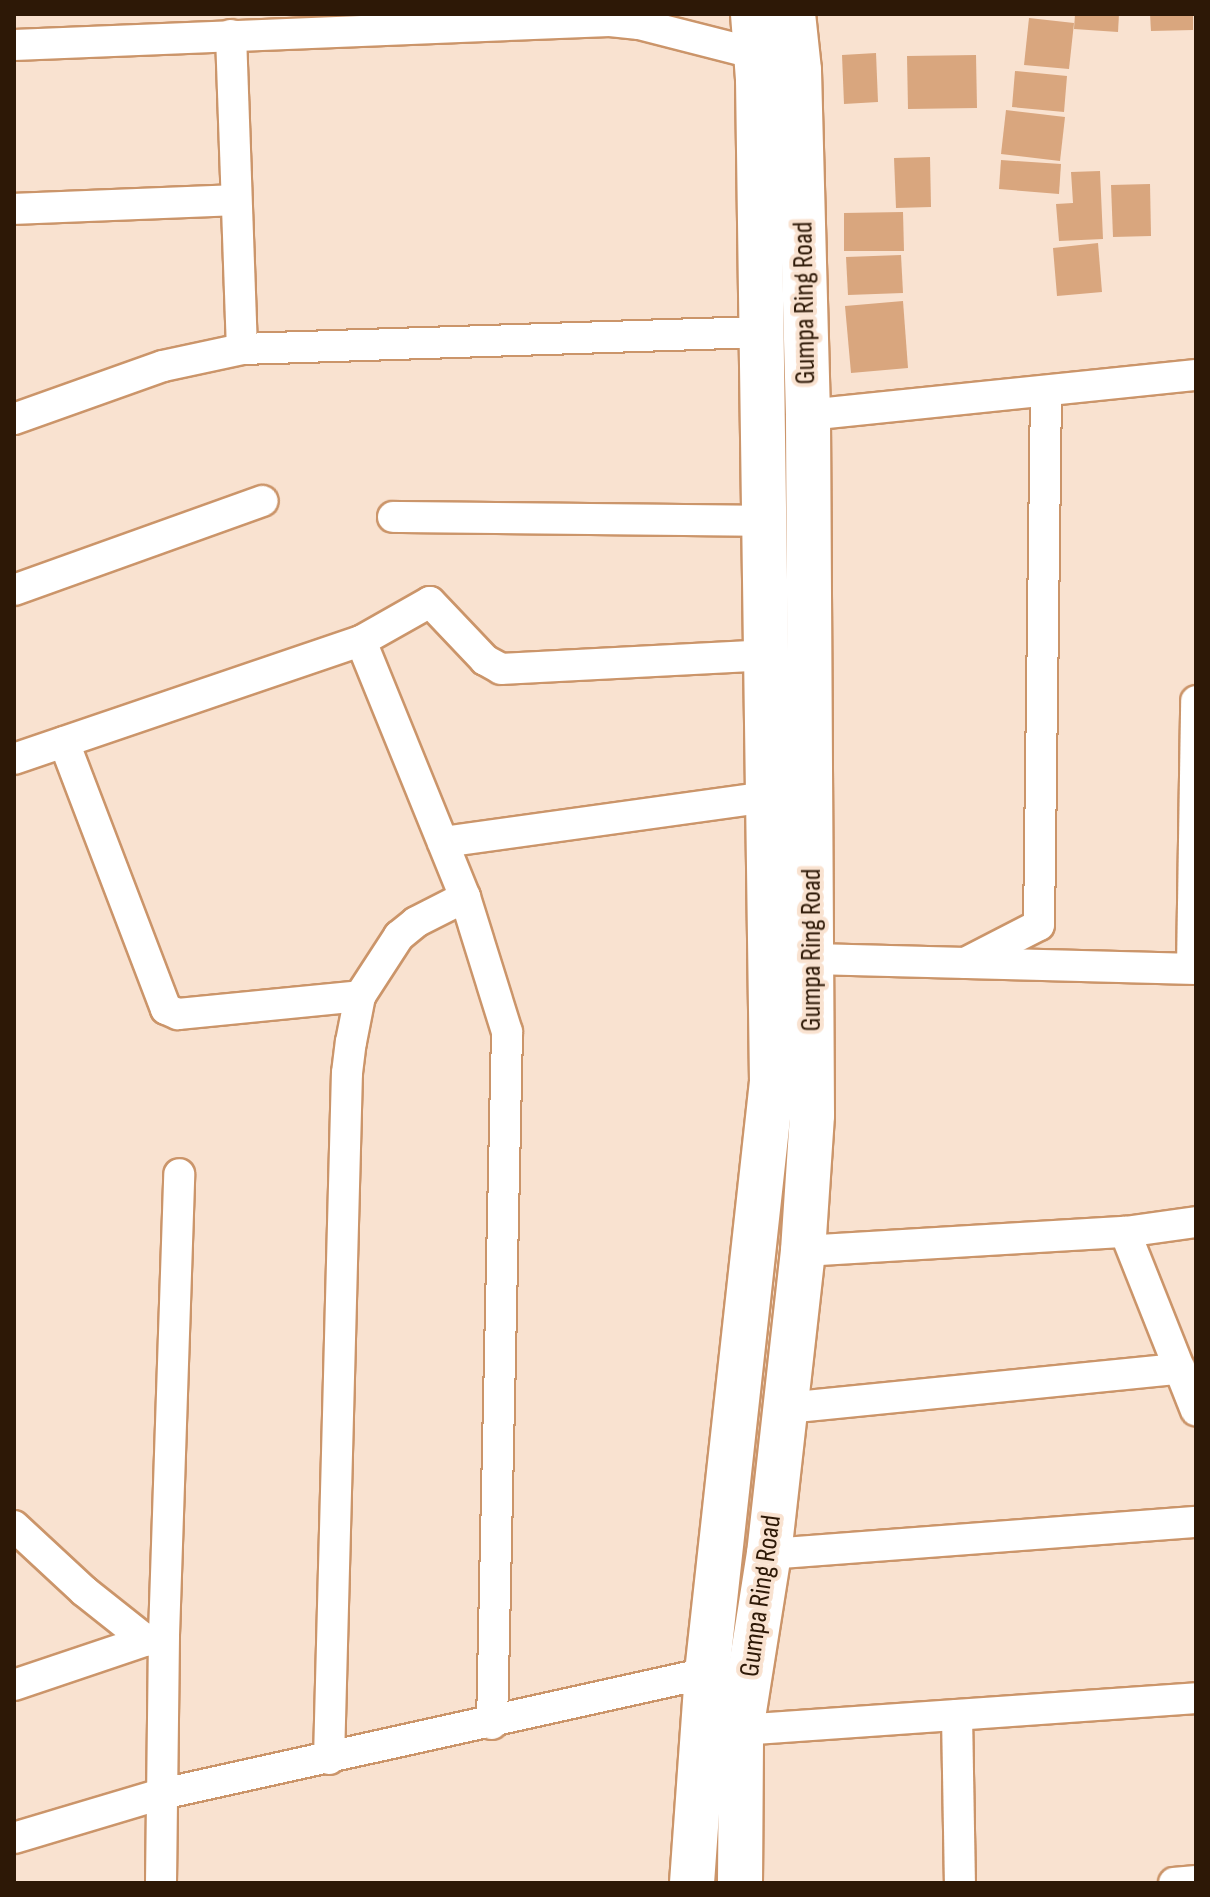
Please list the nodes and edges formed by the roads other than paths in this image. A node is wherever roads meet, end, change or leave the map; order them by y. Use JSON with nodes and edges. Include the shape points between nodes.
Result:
{"nodes":[{"id":1,"x":793,"y":14,"type":"edge"},
{"id":2,"x":755,"y":34,"type":"edge"},
{"id":3,"x":231,"y":35,"type":"junction"},
{"id":4,"x":14,"y":45,"type":"edge"},
{"id":5,"x":236,"y":200,"type":"junction"},
{"id":6,"x":14,"y":209,"type":"edge"},
{"id":7,"x":760,"y":332,"type":"junction"},
{"id":8,"x":242,"y":349,"type":"junction"},
{"id":9,"x":1196,"y":375,"type":"edge"},
{"id":10,"x":1046,"y":391,"type":"junction"},
{"id":11,"x":808,"y":415,"type":"junction"},
{"id":12,"x":14,"y":419,"type":"edge"},
{"id":13,"x":263,"y":501,"type":"dead end"},
{"id":14,"x":393,"y":517,"type":"dead end"},
{"id":15,"x":763,"y":521,"type":"junction"},
{"id":16,"x":14,"y":590,"type":"edge"},
{"id":17,"x":361,"y":641,"type":"junction"},
{"id":18,"x":765,"y":655,"type":"junction"},
{"id":19,"x":1196,"y":701,"type":"edge"},
{"id":20,"x":64,"y":742,"type":"junction"},
{"id":21,"x":14,"y":759,"type":"edge"},
{"id":22,"x":768,"y":797,"type":"junction"},
{"id":23,"x":443,"y":842,"type":"junction"},
{"id":24,"x":465,"y":897,"type":"junction"},
{"id":25,"x":813,"y":959,"type":"junction"},
{"id":26,"x":965,"y":963,"type":"junction"},
{"id":27,"x":1194,"y":968,"type":"edge"},
{"id":28,"x":360,"y":996,"type":"junction"},
{"id":29,"x":179,"y":1174,"type":"dead end"},
{"id":30,"x":1196,"y":1222,"type":"edge"},
{"id":31,"x":1125,"y":1232,"type":"junction"},
{"id":32,"x":803,"y":1251,"type":"junction"},
{"id":33,"x":1180,"y":1369,"type":"junction"},
{"id":34,"x":786,"y":1408,"type":"junction"},
{"id":35,"x":1196,"y":1410,"type":"edge"},
{"id":36,"x":1196,"y":1522,"type":"edge"},
{"id":37,"x":14,"y":1526,"type":"edge"},
{"id":38,"x":769,"y":1554,"type":"junction"},
{"id":39,"x":155,"y":1638,"type":"junction"},
{"id":40,"x":707,"y":1673,"type":"junction"},
{"id":41,"x":14,"y":1685,"type":"edge"},
{"id":42,"x":1196,"y":1698,"type":"edge"},
{"id":43,"x":957,"y":1715,"type":"junction"},
{"id":44,"x":492,"y":1724,"type":"junction"},
{"id":45,"x":741,"y":1730,"type":"junction"},
{"id":46,"x":329,"y":1759,"type":"junction"},
{"id":47,"x":162,"y":1794,"type":"junction"},
{"id":48,"x":14,"y":1837,"type":"edge"},
{"id":49,"x":1196,"y":1881,"type":"edge"},
{"id":50,"x":161,"y":1883,"type":"edge"},
{"id":51,"x":692,"y":1883,"type":"edge"},
{"id":52,"x":740,"y":1883,"type":"edge"},
{"id":53,"x":960,"y":1883,"type":"edge"},
{"id":54,"x":1174,"y":1883,"type":"edge"}],
"edges":[{"from":1,"to":11,"type":"street","name":"Gumpa Ring Road"},
{"from":2,"to":3,"type":"street","via":[[610,21]]},
{"from":2,"to":7,"type":"street","name":"Gumpa Ring Road"},
{"from":3,"to":4,"type":"street"},
{"from":3,"to":5,"type":"street"},
{"from":5,"to":6,"type":"street"},
{"from":5,"to":8,"type":"street"},
{"from":7,"to":8,"type":"street"},
{"from":7,"to":15,"type":"street","name":"Gumpa Ring Road"},
{"from":8,"to":12,"type":"street","via":[[163,366]]},
{"from":9,"to":10,"type":"street"},
{"from":10,"to":11,"type":"street"},
{"from":10,"to":26,"type":"street","via":[[1039,925]]},
{"from":11,"to":25,"type":"street","name":"Gumpa Ring Road"},
{"from":13,"to":16,"type":"street"},
{"from":14,"to":15,"type":"street"},
{"from":15,"to":18,"type":"street","name":"Gumpa Ring Road"},
{"from":17,"to":18,"type":"street","via":[[430,602],[485,660],[501,669]]},
{"from":17,"to":20,"type":"street"},
{"from":17,"to":23,"type":"street"},
{"from":18,"to":22,"type":"street","name":"Gumpa Ring Road"},
{"from":19,"to":27,"type":"street"},
{"from":20,"to":21,"type":"street"},
{"from":20,"to":28,"type":"street","via":[[166,1009],[178,1014]]},
{"from":22,"to":23,"type":"street"},
{"from":22,"to":40,"type":"street","name":"Gumpa Ring Road","via":[[772,1081]]},
{"from":23,"to":24,"type":"street"},
{"from":24,"to":28,"type":"street","via":[[399,936]]},
{"from":24,"to":44,"type":"street","via":[[504,1014],[508,1053]]},
{"from":25,"to":26,"type":"street"},
{"from":25,"to":32,"type":"street","name":"Gumpa Ring Road","via":[[812,1115]]},
{"from":26,"to":27,"type":"street"},
{"from":28,"to":46,"type":"street","via":[[347,1073]]},
{"from":29,"to":39,"type":"street"},
{"from":30,"to":31,"type":"street"},
{"from":31,"to":32,"type":"street"},
{"from":31,"to":33,"type":"street"},
{"from":32,"to":34,"type":"street","name":"Gumpa Ring Road"},
{"from":33,"to":34,"type":"street"},
{"from":33,"to":35,"type":"street"},
{"from":34,"to":38,"type":"street","name":"Gumpa Ring Road"},
{"from":36,"to":38,"type":"street"},
{"from":37,"to":39,"type":"street","via":[[84,1591]]},
{"from":38,"to":45,"type":"street","name":"Gumpa Ring Road"},
{"from":39,"to":41,"type":"street"},
{"from":39,"to":47,"type":"street"},
{"from":40,"to":44,"type":"street"},
{"from":40,"to":51,"type":"street","name":"Gumpa Ring Road"},
{"from":42,"to":43,"type":"street"},
{"from":43,"to":45,"type":"street"},
{"from":43,"to":53,"type":"street"},
{"from":44,"to":46,"type":"street"},
{"from":45,"to":52,"type":"street","name":"Gumpa Ring Road"},
{"from":46,"to":47,"type":"street"},
{"from":47,"to":48,"type":"street"},
{"from":47,"to":50,"type":"street"},
{"from":49,"to":54,"type":"street"}]}
